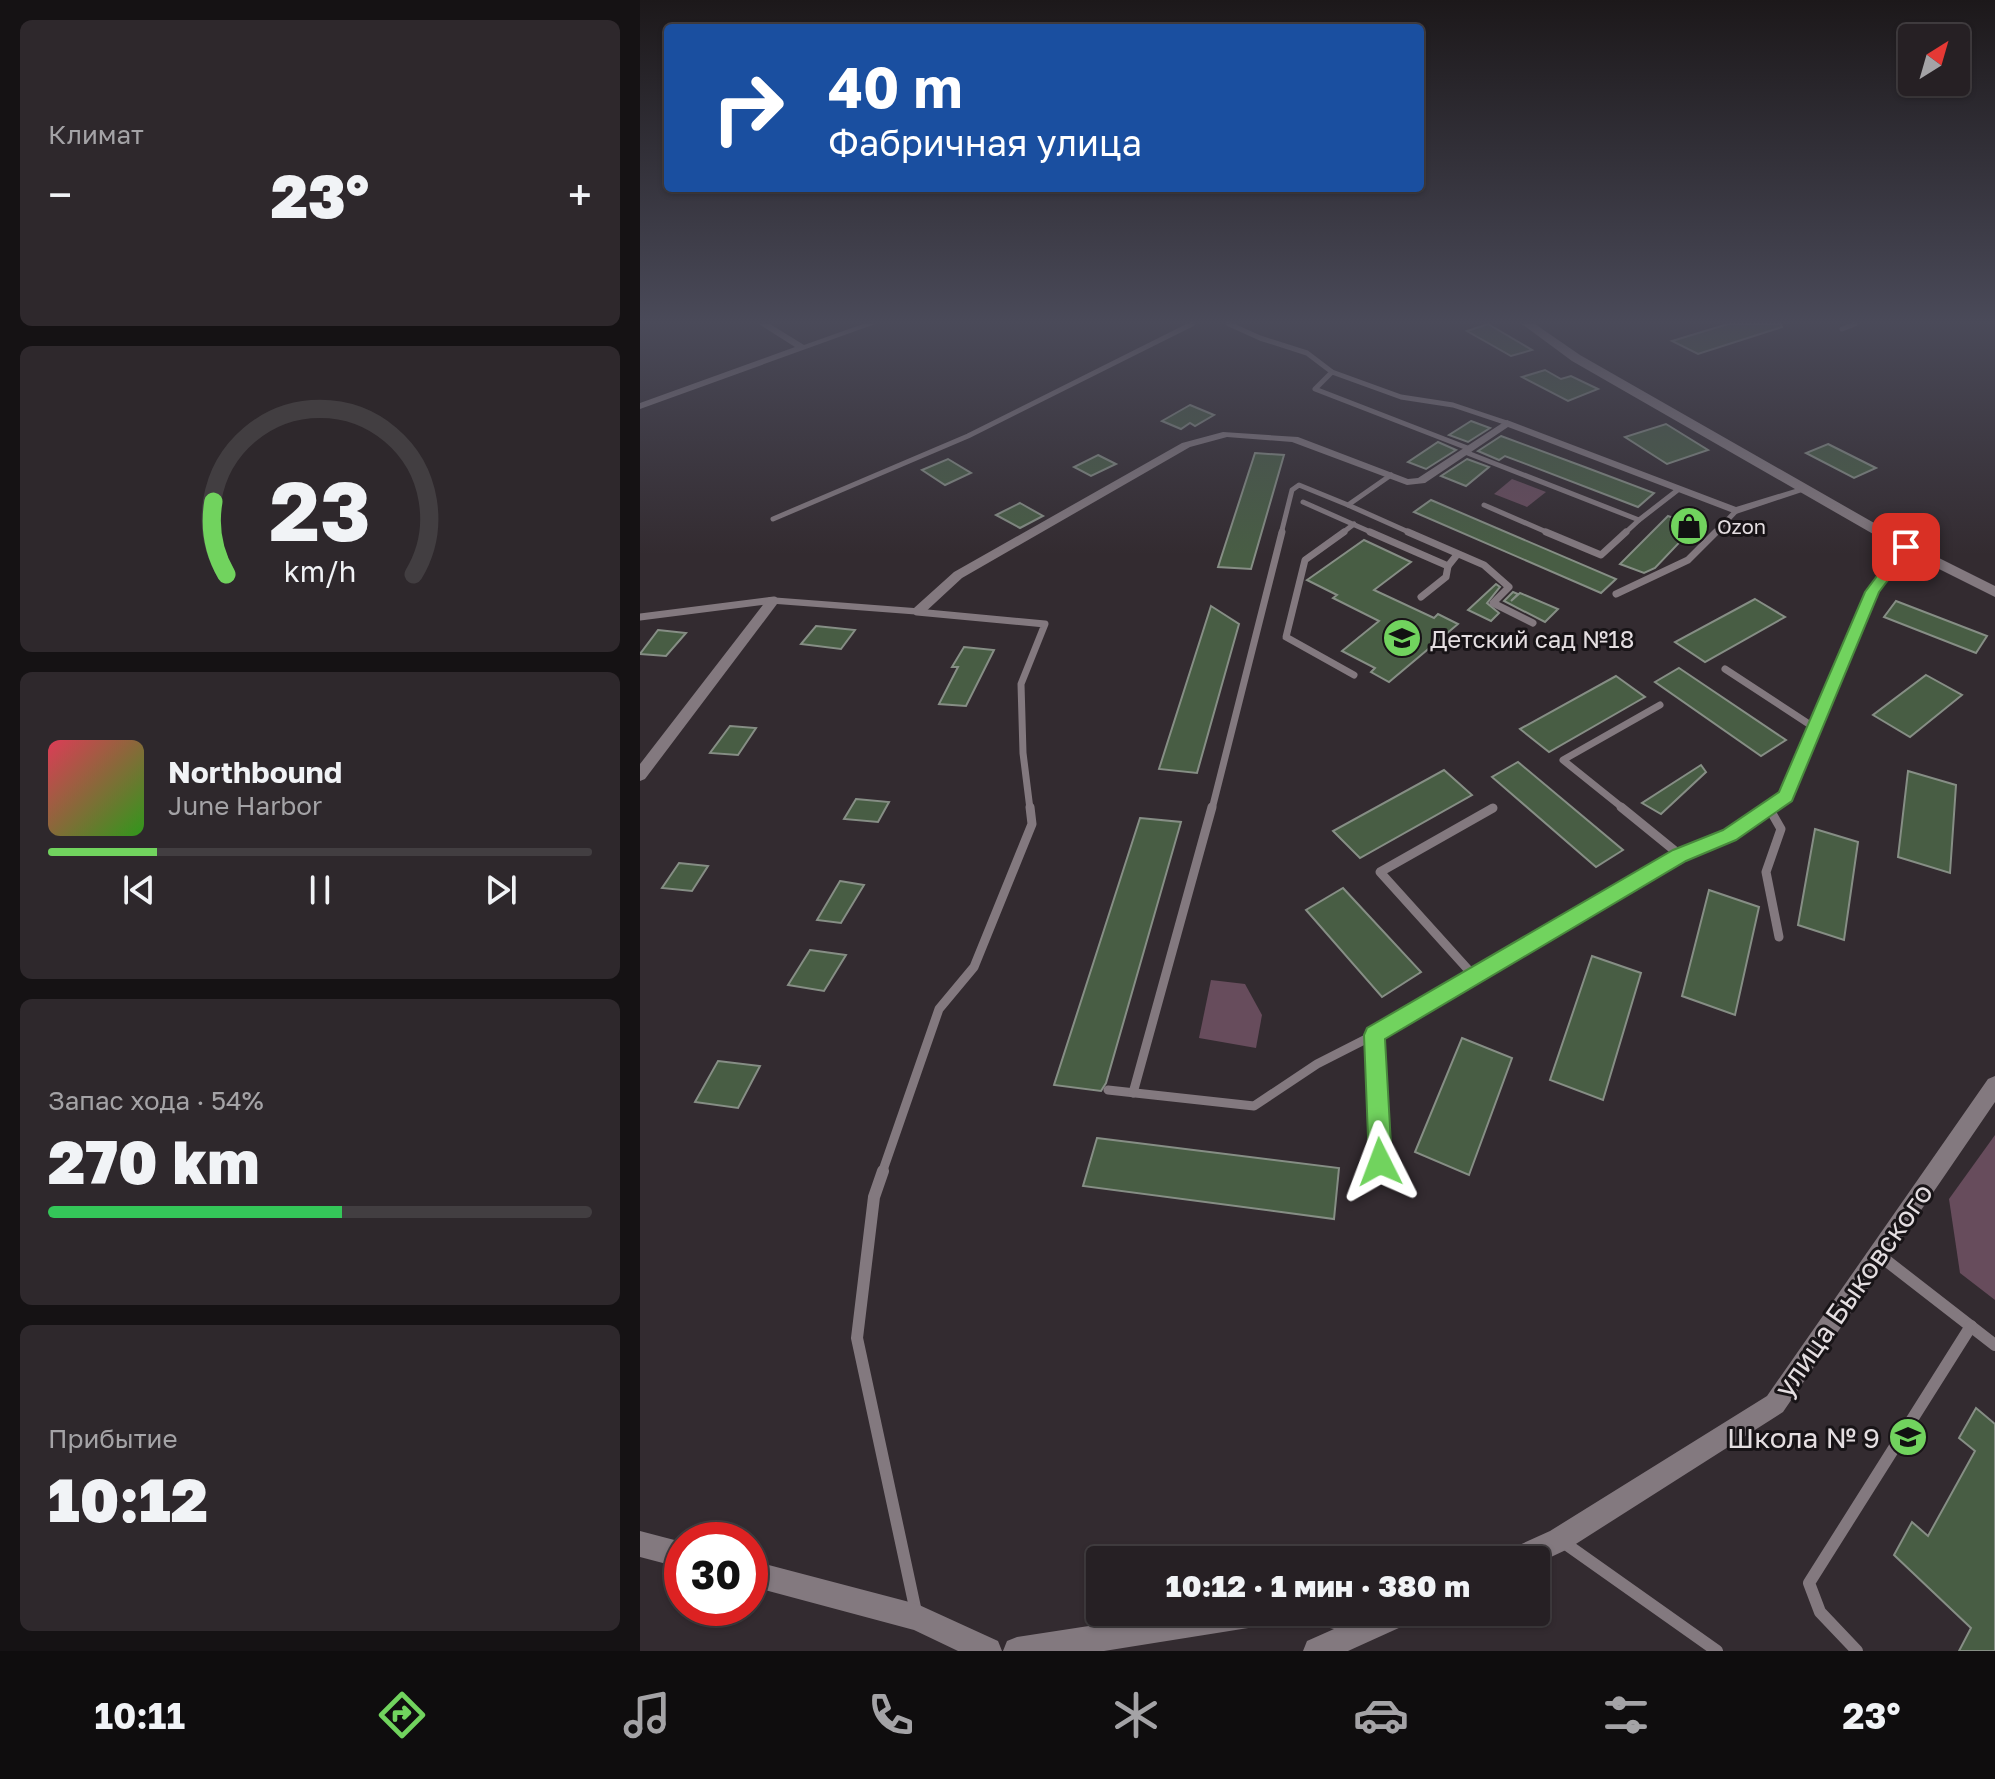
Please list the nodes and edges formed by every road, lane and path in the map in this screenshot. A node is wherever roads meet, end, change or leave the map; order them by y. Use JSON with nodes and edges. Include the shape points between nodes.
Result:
{"nodes":[{"id":1,"x":1038,"y":401,"type":"edge"},
{"id":2,"x":1345,"y":401,"type":"edge"},
{"id":3,"x":1427,"y":401,"type":"edge"},
{"id":4,"x":1651,"y":401,"type":"edge"},
{"id":5,"x":1507,"y":423,"type":"junction"},
{"id":6,"x":1468,"y":451,"type":"junction"},
{"id":7,"x":1391,"y":475,"type":"junction"},
{"id":8,"x":1679,"y":489,"type":"junction"},
{"id":9,"x":1805,"y":489,"type":"junction"},
{"id":10,"x":1303,"y":502,"type":"dead end"},
{"id":11,"x":1348,"y":505,"type":"junction"},
{"id":12,"x":1484,"y":505,"type":"dead end"},
{"id":13,"x":1736,"y":511,"type":"junction"},
{"id":14,"x":773,"y":519,"type":"dead end"},
{"id":15,"x":1639,"y":520,"type":"junction"},
{"id":16,"x":1354,"y":524,"type":"junction"},
{"id":17,"x":1906,"y":547,"type":"junction"},
{"id":18,"x":1456,"y":556,"type":"junction"},
{"id":19,"x":1448,"y":566,"type":"junction"},
{"id":20,"x":1995,"y":592,"type":"edge"},
{"id":21,"x":1616,"y":594,"type":"dead end"},
{"id":22,"x":1421,"y":597,"type":"dead end"},
{"id":23,"x":774,"y":600,"type":"junction"},
{"id":24,"x":917,"y":612,"type":"junction"},
{"id":25,"x":640,"y":617,"type":"edge"},
{"id":26,"x":1533,"y":623,"type":"dead end"},
{"id":27,"x":1725,"y":669,"type":"dead end"},
{"id":28,"x":1354,"y":675,"type":"dead end"},
{"id":29,"x":1660,"y":705,"type":"dead end"},
{"id":30,"x":1815,"y":728,"type":"junction"},
{"id":31,"x":640,"y":775,"type":"edge"},
{"id":32,"x":1493,"y":808,"type":"dead end"},
{"id":33,"x":1769,"y":808,"type":"junction"},
{"id":34,"x":1680,"y":855,"type":"junction"},
{"id":35,"x":1779,"y":937,"type":"dead end"},
{"id":36,"x":1474,"y":976,"type":"junction"},
{"id":37,"x":1374,"y":1035,"type":"junction"},
{"id":38,"x":1995,"y":1085,"type":"edge"},
{"id":39,"x":1108,"y":1090,"type":"dead end"},
{"id":40,"x":1133,"y":1093,"type":"junction"},
{"id":41,"x":1380,"y":1162,"type":"dead end"},
{"id":42,"x":1879,"y":1255,"type":"junction"},
{"id":43,"x":1971,"y":1326,"type":"junction"},
{"id":44,"x":1995,"y":1345,"type":"edge"},
{"id":45,"x":1559,"y":1540,"type":"junction"},
{"id":46,"x":640,"y":1544,"type":"edge"},
{"id":47,"x":1546,"y":1546,"type":"edge"},
{"id":48,"x":664,"y":1550,"type":"edge"},
{"id":49,"x":768,"y":1578,"type":"edge"},
{"id":50,"x":917,"y":1617,"type":"junction"},
{"id":51,"x":1177,"y":1626,"type":"edge"},
{"id":52,"x":1372,"y":1626,"type":"edge"},
{"id":53,"x":988,"y":1651,"type":"edge"},
{"id":54,"x":1017,"y":1651,"type":"edge"},
{"id":55,"x":1317,"y":1651,"type":"edge"},
{"id":56,"x":1717,"y":1651,"type":"edge"},
{"id":57,"x":1857,"y":1651,"type":"edge"}],
"edges":[{"from":1,"to":14,"type":"lane"},
{"from":2,"to":6,"type":"lane"},
{"from":3,"to":5,"type":"lane"},
{"from":4,"to":9,"type":"street"},
{"from":5,"to":6,"type":"street"},
{"from":5,"to":8,"type":"street"},
{"from":6,"to":7,"type":"street","via":[[1421,481]]},
{"from":6,"to":15,"type":"lane"},
{"from":7,"to":11,"type":"lane"},
{"from":7,"to":24,"type":"street","via":[[1294,439],[1227,434],[1186,445],[958,575]]},
{"from":8,"to":13,"type":"street"},
{"from":8,"to":15,"type":"lane"},
{"from":9,"to":13,"type":"street"},
{"from":9,"to":17,"type":"street"},
{"from":10,"to":16,"type":"lane"},
{"from":11,"to":18,"type":"lane"},
{"from":11,"to":40,"type":"lane","via":[[1299,485],[1292,490]]},
{"from":12,"to":15,"type":"lane","via":[[1601,555]]},
{"from":13,"to":21,"type":"lane","via":[[1688,560]]},
{"from":16,"to":19,"type":"lane"},
{"from":16,"to":28,"type":"lane","via":[[1305,560],[1286,637]]},
{"from":17,"to":20,"type":"street"},
{"from":17,"to":30,"type":"street","via":[[1872,592]]},
{"from":18,"to":19,"type":"lane"},
{"from":18,"to":26,"type":"lane","via":[[1484,565],[1509,587],[1493,603]]},
{"from":19,"to":22,"type":"lane","via":[[1446,577]]},
{"from":23,"to":24,"type":"street"},
{"from":23,"to":25,"type":"lane"},
{"from":23,"to":31,"type":"street"},
{"from":24,"to":50,"type":"lane","via":[[1045,624],[1021,684],[1032,824],[974,967],[939,1009],[874,1197],[857,1338]]},
{"from":27,"to":30,"type":"lane"},
{"from":29,"to":34,"type":"lane","via":[[1563,760]]},
{"from":30,"to":33,"type":"street","via":[[1786,796]]},
{"from":32,"to":36,"type":"lane","via":[[1380,872]]},
{"from":33,"to":34,"type":"street","via":[[1729,835]]},
{"from":33,"to":35,"type":"lane","via":[[1781,829],[1766,872]]},
{"from":34,"to":36,"type":"street"},
{"from":36,"to":37,"type":"street"},
{"from":37,"to":40,"type":"lane","via":[[1317,1064],[1254,1106]]},
{"from":37,"to":41,"type":"street"},
{"from":38,"to":42,"type":"street","name":"улица Быковского"},
{"from":39,"to":40,"type":"lane"},
{"from":42,"to":43,"type":"lane"},
{"from":42,"to":45,"type":"street","name":"улица Быковского","via":[[1775,1404]]},
{"from":43,"to":44,"type":"lane"},
{"from":43,"to":57,"type":"lane","via":[[1809,1583],[1818,1609]]},
{"from":45,"to":47,"type":"street","name":"улица Быковского"},
{"from":45,"to":56,"type":"lane"},
{"from":46,"to":48,"type":"street"},
{"from":49,"to":50,"type":"street"},
{"from":50,"to":53,"type":"street"},
{"from":51,"to":54,"type":"street"},
{"from":52,"to":55,"type":"street"}]}
